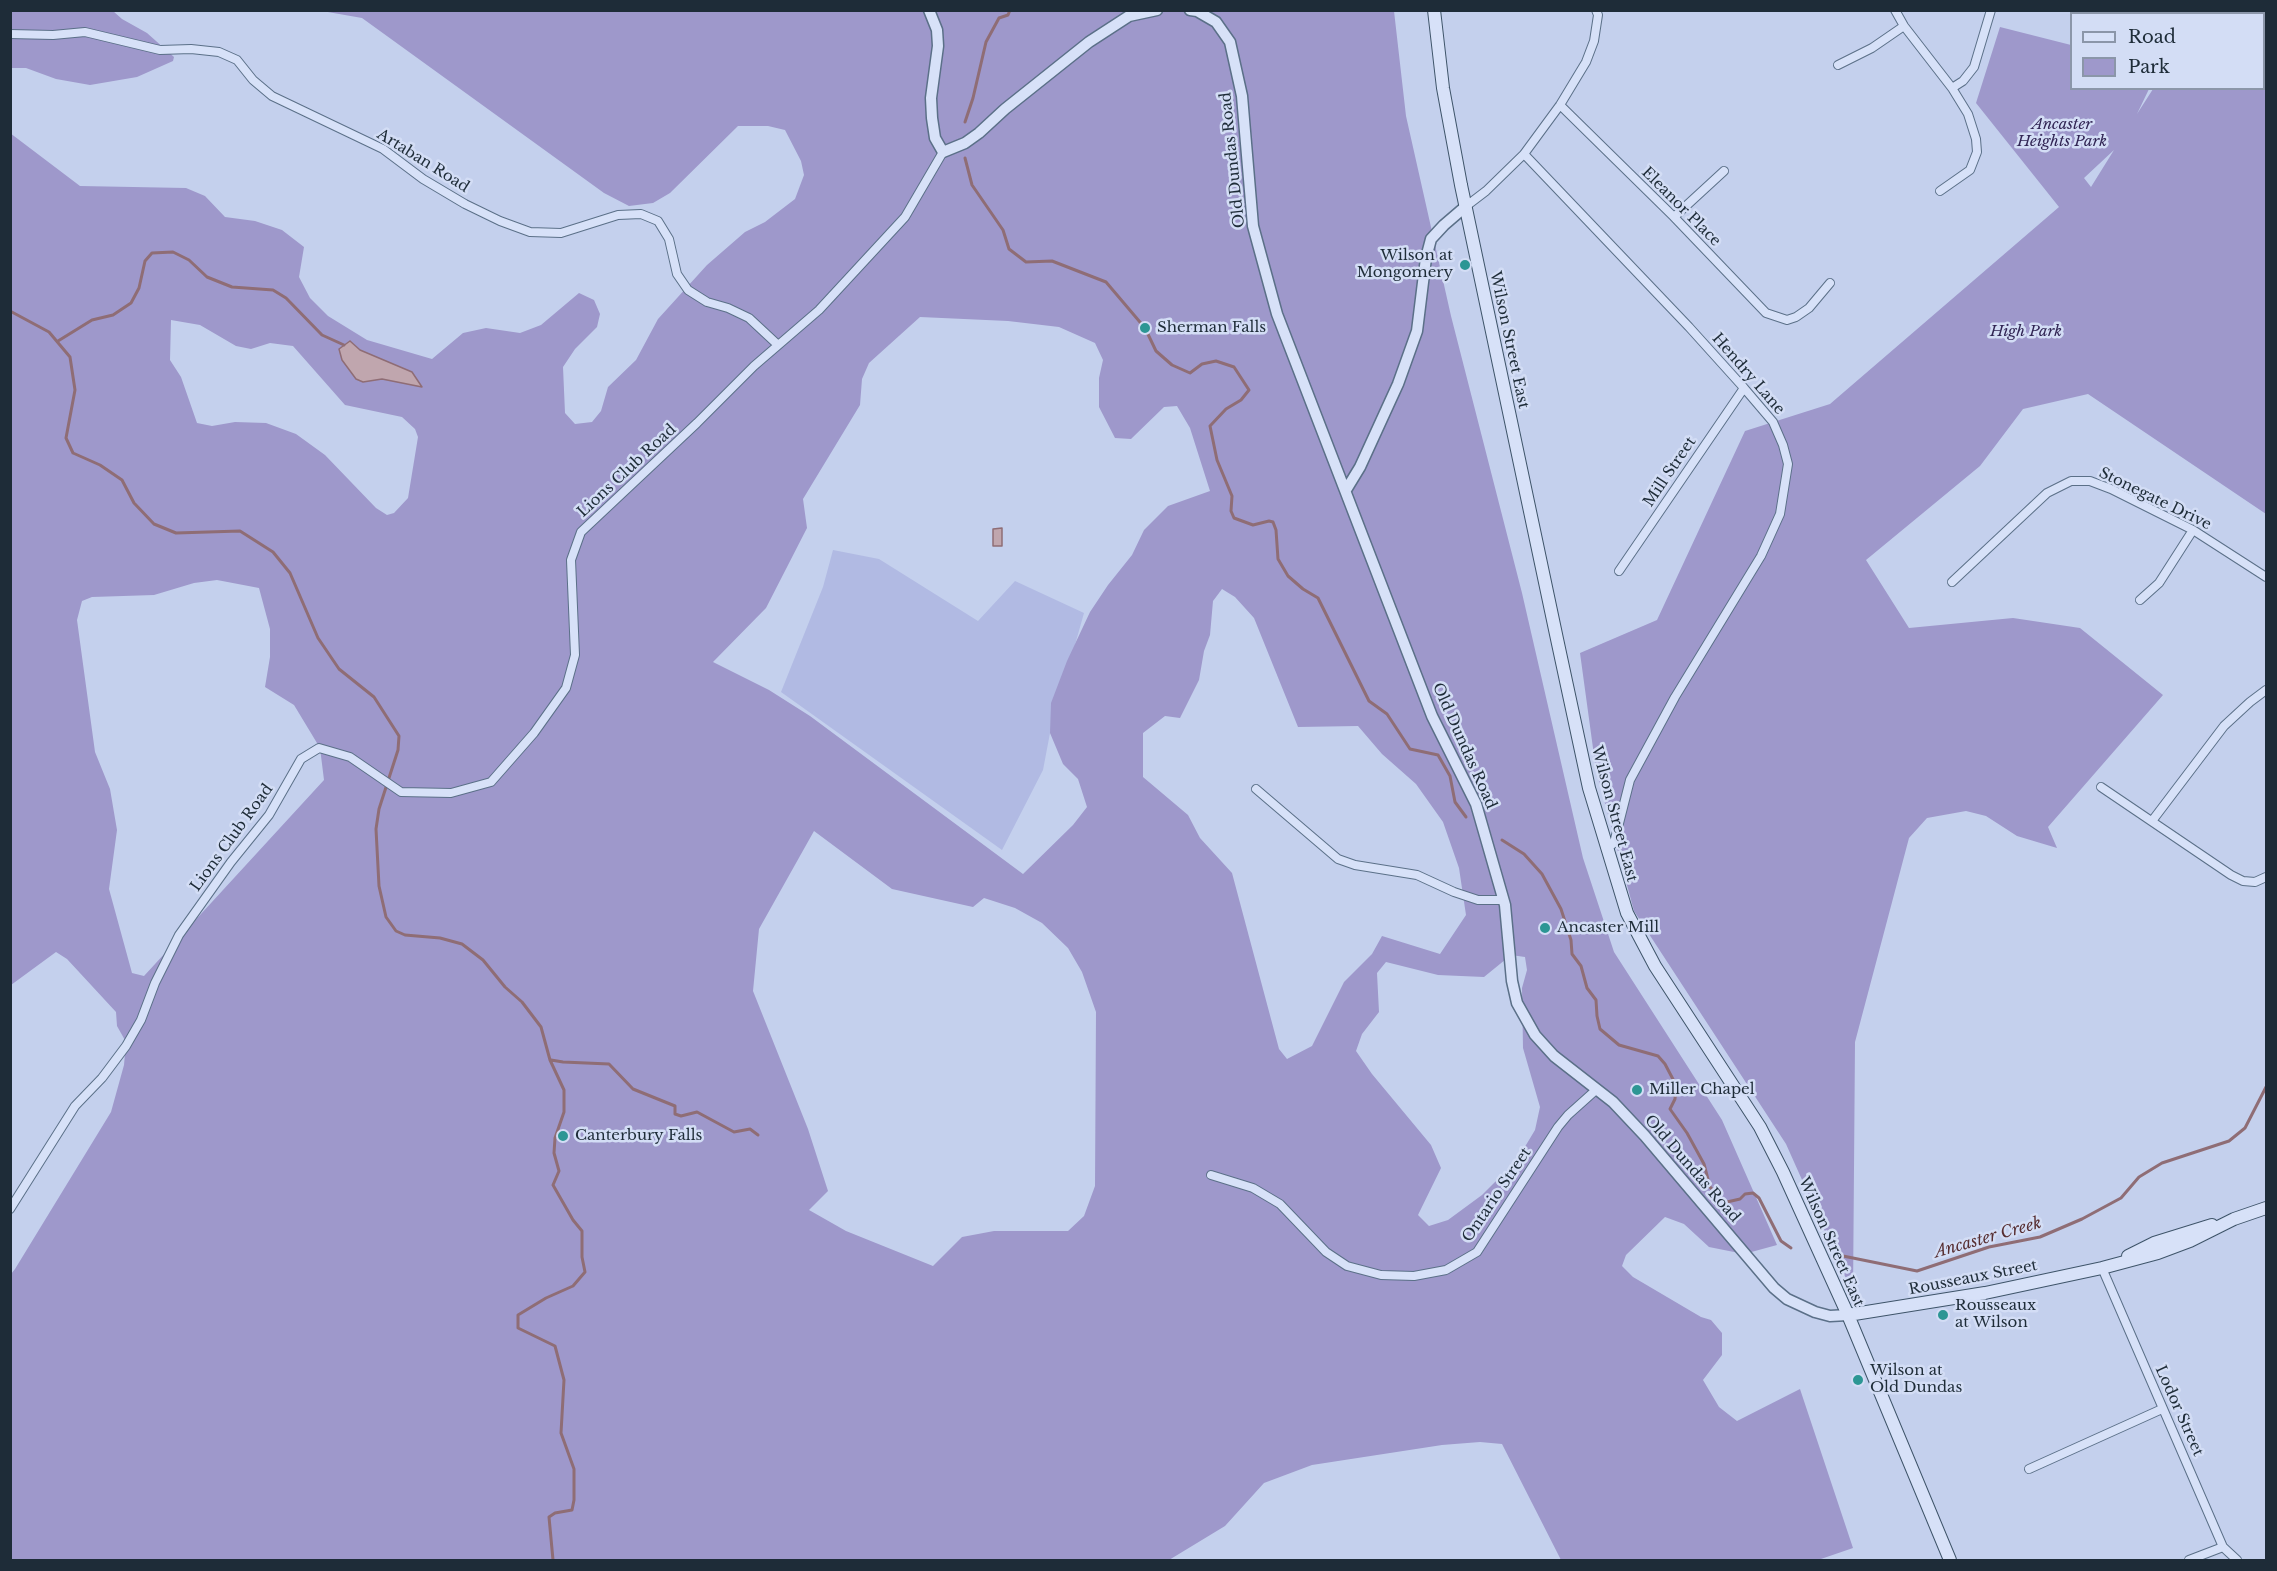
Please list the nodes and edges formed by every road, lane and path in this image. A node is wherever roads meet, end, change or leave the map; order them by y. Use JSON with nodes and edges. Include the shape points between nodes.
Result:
{"nodes":[{"id":1,"x":929,"y":10,"type":"edge"},
{"id":2,"x":1157,"y":10,"type":"edge"},
{"id":3,"x":1190,"y":10,"type":"edge"},
{"id":4,"x":1434,"y":10,"type":"edge"},
{"id":5,"x":1596,"y":10,"type":"edge"},
{"id":6,"x":1895,"y":10,"type":"edge"},
{"id":7,"x":1991,"y":10,"type":"edge"},
{"id":8,"x":1904,"y":26,"type":"junction"},
{"id":9,"x":10,"y":34,"type":"edge"},
{"id":10,"x":1838,"y":65,"type":"dead end"},
{"id":11,"x":1952,"y":88,"type":"junction"},
{"id":12,"x":1560,"y":105,"type":"junction"},
{"id":13,"x":948,"y":150,"type":"junction"},
{"id":14,"x":1524,"y":154,"type":"junction"},
{"id":15,"x":1724,"y":171,"type":"dead end"},
{"id":16,"x":1940,"y":191,"type":"dead end"},
{"id":17,"x":1465,"y":207,"type":"junction"},
{"id":18,"x":1674,"y":217,"type":"junction"},
{"id":19,"x":1830,"y":284,"type":"dead end"},
{"id":20,"x":778,"y":345,"type":"junction"},
{"id":21,"x":1744,"y":388,"type":"junction"},
{"id":22,"x":1346,"y":490,"type":"junction"},
{"id":23,"x":2193,"y":530,"type":"junction"},
{"id":24,"x":1619,"y":571,"type":"dead end"},
{"id":25,"x":2266,"y":577,"type":"edge"},
{"id":26,"x":1952,"y":582,"type":"dead end"},
{"id":27,"x":2140,"y":600,"type":"dead end"},
{"id":28,"x":2266,"y":690,"type":"edge"},
{"id":29,"x":2100,"y":787,"type":"dead end"},
{"id":30,"x":1256,"y":789,"type":"dead end"},
{"id":31,"x":2152,"y":821,"type":"junction"},
{"id":32,"x":1606,"y":849,"type":"junction"},
{"id":33,"x":2266,"y":877,"type":"edge"},
{"id":34,"x":1504,"y":900,"type":"junction"},
{"id":35,"x":1597,"y":1089,"type":"junction"},
{"id":36,"x":1211,"y":1175,"type":"dead end"},
{"id":37,"x":2266,"y":1208,"type":"edge"},
{"id":38,"x":10,"y":1209,"type":"edge"},
{"id":39,"x":2102,"y":1268,"type":"junction"},
{"id":40,"x":1848,"y":1316,"type":"junction"},
{"id":41,"x":2162,"y":1409,"type":"junction"},
{"id":42,"x":2029,"y":1469,"type":"dead end"},
{"id":43,"x":2223,"y":1547,"type":"junction"},
{"id":44,"x":1950,"y":1560,"type":"edge"},
{"id":45,"x":2188,"y":1560,"type":"edge"},
{"id":46,"x":2237,"y":1560,"type":"edge"}],
"edges":[{"from":1,"to":13,"type":"street","via":[[938,46],[932,118],[935,138]]},
{"from":2,"to":13,"type":"street","via":[[1129,16],[1089,42],[965,143]]},
{"from":3,"to":22,"type":"street","name":"Old Dundas Road","via":[[1216,22],[1230,42],[1242,96],[1253,226],[1263,267],[1277,314]]},
{"from":4,"to":17,"type":"main road","name":"Wilson Street East","via":[[1443,88]]},
{"from":5,"to":12,"type":"street","via":[[1594,41]]},
{"from":6,"to":8,"type":"street"},
{"from":7,"to":11,"type":"street","via":[[1974,67]]},
{"from":8,"to":10,"type":"street"},
{"from":8,"to":11,"type":"street"},
{"from":9,"to":20,"type":"street","name":"Artaban Road","via":[[85,32],[160,50],[219,52],[237,60],[272,96],[383,149],[465,204],[530,232],[561,232],[618,215],[641,214],[658,221],[669,239],[677,274],[688,290],[749,318]]},
{"from":11,"to":16,"type":"street","via":[[1968,114],[1977,152],[1970,170]]},
{"from":12,"to":14,"type":"street"},
{"from":12,"to":18,"type":"street","name":"Eleanor Place"},
{"from":13,"to":20,"type":"street","name":"Lions Club Road","via":[[905,217],[819,310]]},
{"from":14,"to":17,"type":"street"},
{"from":14,"to":21,"type":"street","name":"Hendry Lane"},
{"from":15,"to":18,"type":"street"},
{"from":17,"to":22,"type":"street","via":[[1431,239],[1417,331],[1398,384]]},
{"from":17,"to":32,"type":"main road","name":"Wilson Street East","via":[[1584,768]]},
{"from":18,"to":19,"type":"street","name":"Eleanor Place","via":[[1766,313],[1787,320],[1809,308]]},
{"from":20,"to":38,"type":"street","name":"Lions Club Road","via":[[582,532],[571,560],[575,655],[566,688],[534,733],[491,782],[451,793],[401,792],[350,757],[319,748],[301,759],[269,815],[179,935],[126,1046],[75,1106]]},
{"from":21,"to":24,"type":"street","name":"Mill Street"},
{"from":21,"to":32,"type":"street","name":"Hendry Lane","via":[[1773,422],[1783,445],[1788,464],[1780,514],[1761,556],[1675,697],[1630,780],[1614,843]]},
{"from":22,"to":34,"type":"street","name":"Old Dundas Road","via":[[1432,716],[1476,804]]},
{"from":23,"to":25,"type":"street","name":"Stonegate Drive"},
{"from":23,"to":26,"type":"street","name":"Stonegate Drive","via":[[2096,483],[2072,481],[2047,493]]},
{"from":23,"to":27,"type":"street","via":[[2159,583]]},
{"from":28,"to":31,"type":"street","via":[[2224,726]]},
{"from":29,"to":31,"type":"street"},
{"from":30,"to":34,"type":"street","via":[[1338,859],[1417,875],[1478,900]]},
{"from":31,"to":33,"type":"street","via":[[2243,881],[2255,882]]},
{"from":32,"to":40,"type":"main road","name":"Wilson Street East","via":[[1639,940],[1760,1127]]},
{"from":34,"to":35,"type":"street","name":"Old Dundas Road","via":[[1517,1003],[1535,1035],[1554,1056]]},
{"from":35,"to":36,"type":"street","name":"Ontario Street","via":[[1558,1127],[1477,1252],[1446,1270],[1414,1276],[1381,1275],[1347,1266],[1326,1252],[1280,1204],[1253,1188]]},
{"from":35,"to":40,"type":"street","name":"Old Dundas Road","via":[[1645,1136],[1774,1288],[1815,1312]]},
{"from":37,"to":39,"type":"main road","name":"Rousseaux Street","via":[[2158,1253]]},
{"from":39,"to":40,"type":"main road","name":"Rousseaux Street"},
{"from":39,"to":41,"type":"street","name":"Lodor Street"},
{"from":40,"to":44,"type":"main road","name":"Wilson Street East"},
{"from":41,"to":42,"type":"street"},
{"from":41,"to":43,"type":"street","name":"Lodor Street"},
{"from":43,"to":45,"type":"street"},
{"from":43,"to":46,"type":"street","name":"Lodor Street"}]}
